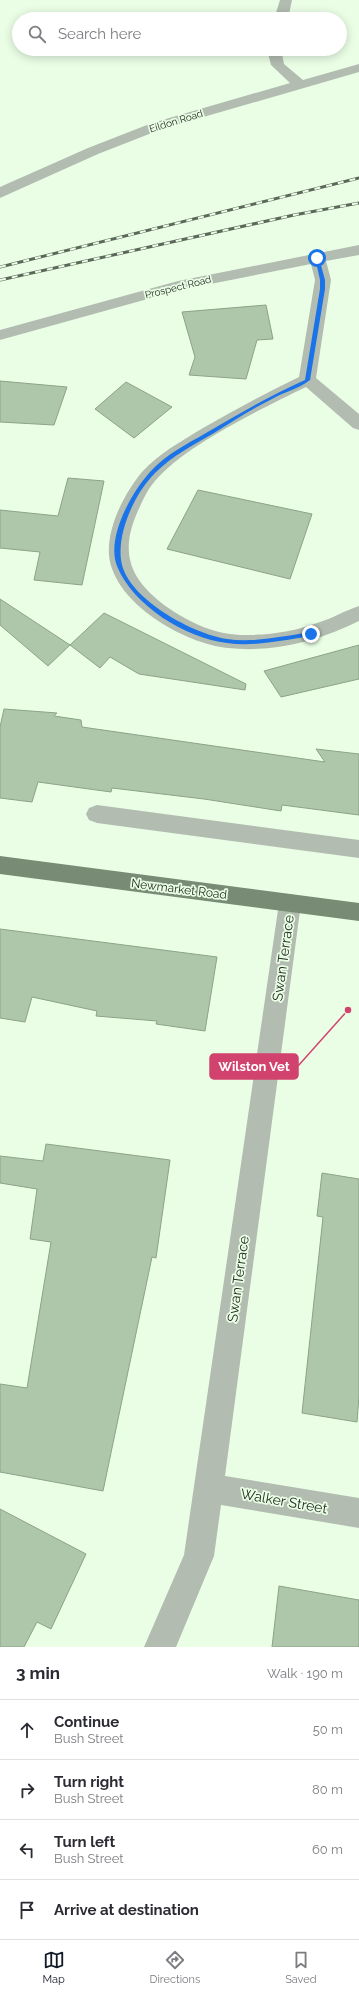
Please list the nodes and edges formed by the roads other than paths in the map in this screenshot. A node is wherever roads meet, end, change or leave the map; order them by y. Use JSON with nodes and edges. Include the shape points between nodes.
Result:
{"nodes":[{"id":1,"x":286,"y":0,"type":"edge"},
{"id":2,"x":283,"y":12,"type":"edge"},
{"id":3,"x":274,"y":56,"type":"edge"},
{"id":4,"x":359,"y":68,"type":"edge"},
{"id":5,"x":299,"y":84,"type":"junction"},
{"id":6,"x":0,"y":193,"type":"edge"},
{"id":7,"x":359,"y":250,"type":"edge"},
{"id":8,"x":317,"y":258,"type":"junction"},
{"id":9,"x":0,"y":335,"type":"edge"},
{"id":10,"x":308,"y":380,"type":"junction"},
{"id":11,"x":359,"y":424,"type":"edge"},
{"id":12,"x":359,"y":613,"type":"edge"},
{"id":13,"x":97,"y":814,"type":"dead end"},
{"id":14,"x":359,"y":849,"type":"edge"},
{"id":15,"x":0,"y":865,"type":"edge"},
{"id":16,"x":290,"y":903,"type":"junction"},
{"id":17,"x":359,"y":912,"type":"edge"},
{"id":18,"x":209,"y":1488,"type":"junction"},
{"id":19,"x":359,"y":1513,"type":"edge"},
{"id":20,"x":160,"y":1647,"type":"edge"}],
"edges":[{"from":1,"to":2,"type":"street"},
{"from":3,"to":5,"type":"street","via":[[278,66]]},
{"from":4,"to":5,"type":"street","name":"Eildon Road"},
{"from":5,"to":6,"type":"street","name":"Eildon Road","via":[[157,126],[93,150]]},
{"from":7,"to":8,"type":"street","name":"Prospect Road"},
{"from":8,"to":9,"type":"street","name":"Prospect Road","via":[[178,286]]},
{"from":8,"to":10,"type":"street","via":[[323,280]]},
{"from":10,"to":11,"type":"street"},
{"from":10,"to":12,"type":"street","via":[[271,397],[202,437],[171,456],[152,473],[122,522],[117,546],[120,566],[131,586],[148,605],[202,635],[227,641],[249,642],[311,634]]},
{"from":13,"to":14,"type":"street"},
{"from":15,"to":16,"type":"main road","name":"Newmarket Road"},
{"from":16,"to":17,"type":"main road","name":"Newmarket Road"},
{"from":16,"to":18,"type":"street","name":"Swan Terrace"},
{"from":18,"to":19,"type":"street","name":"Walker Street"},
{"from":18,"to":20,"type":"street","name":"Swan Terrace","via":[[199,1556]]}]}
